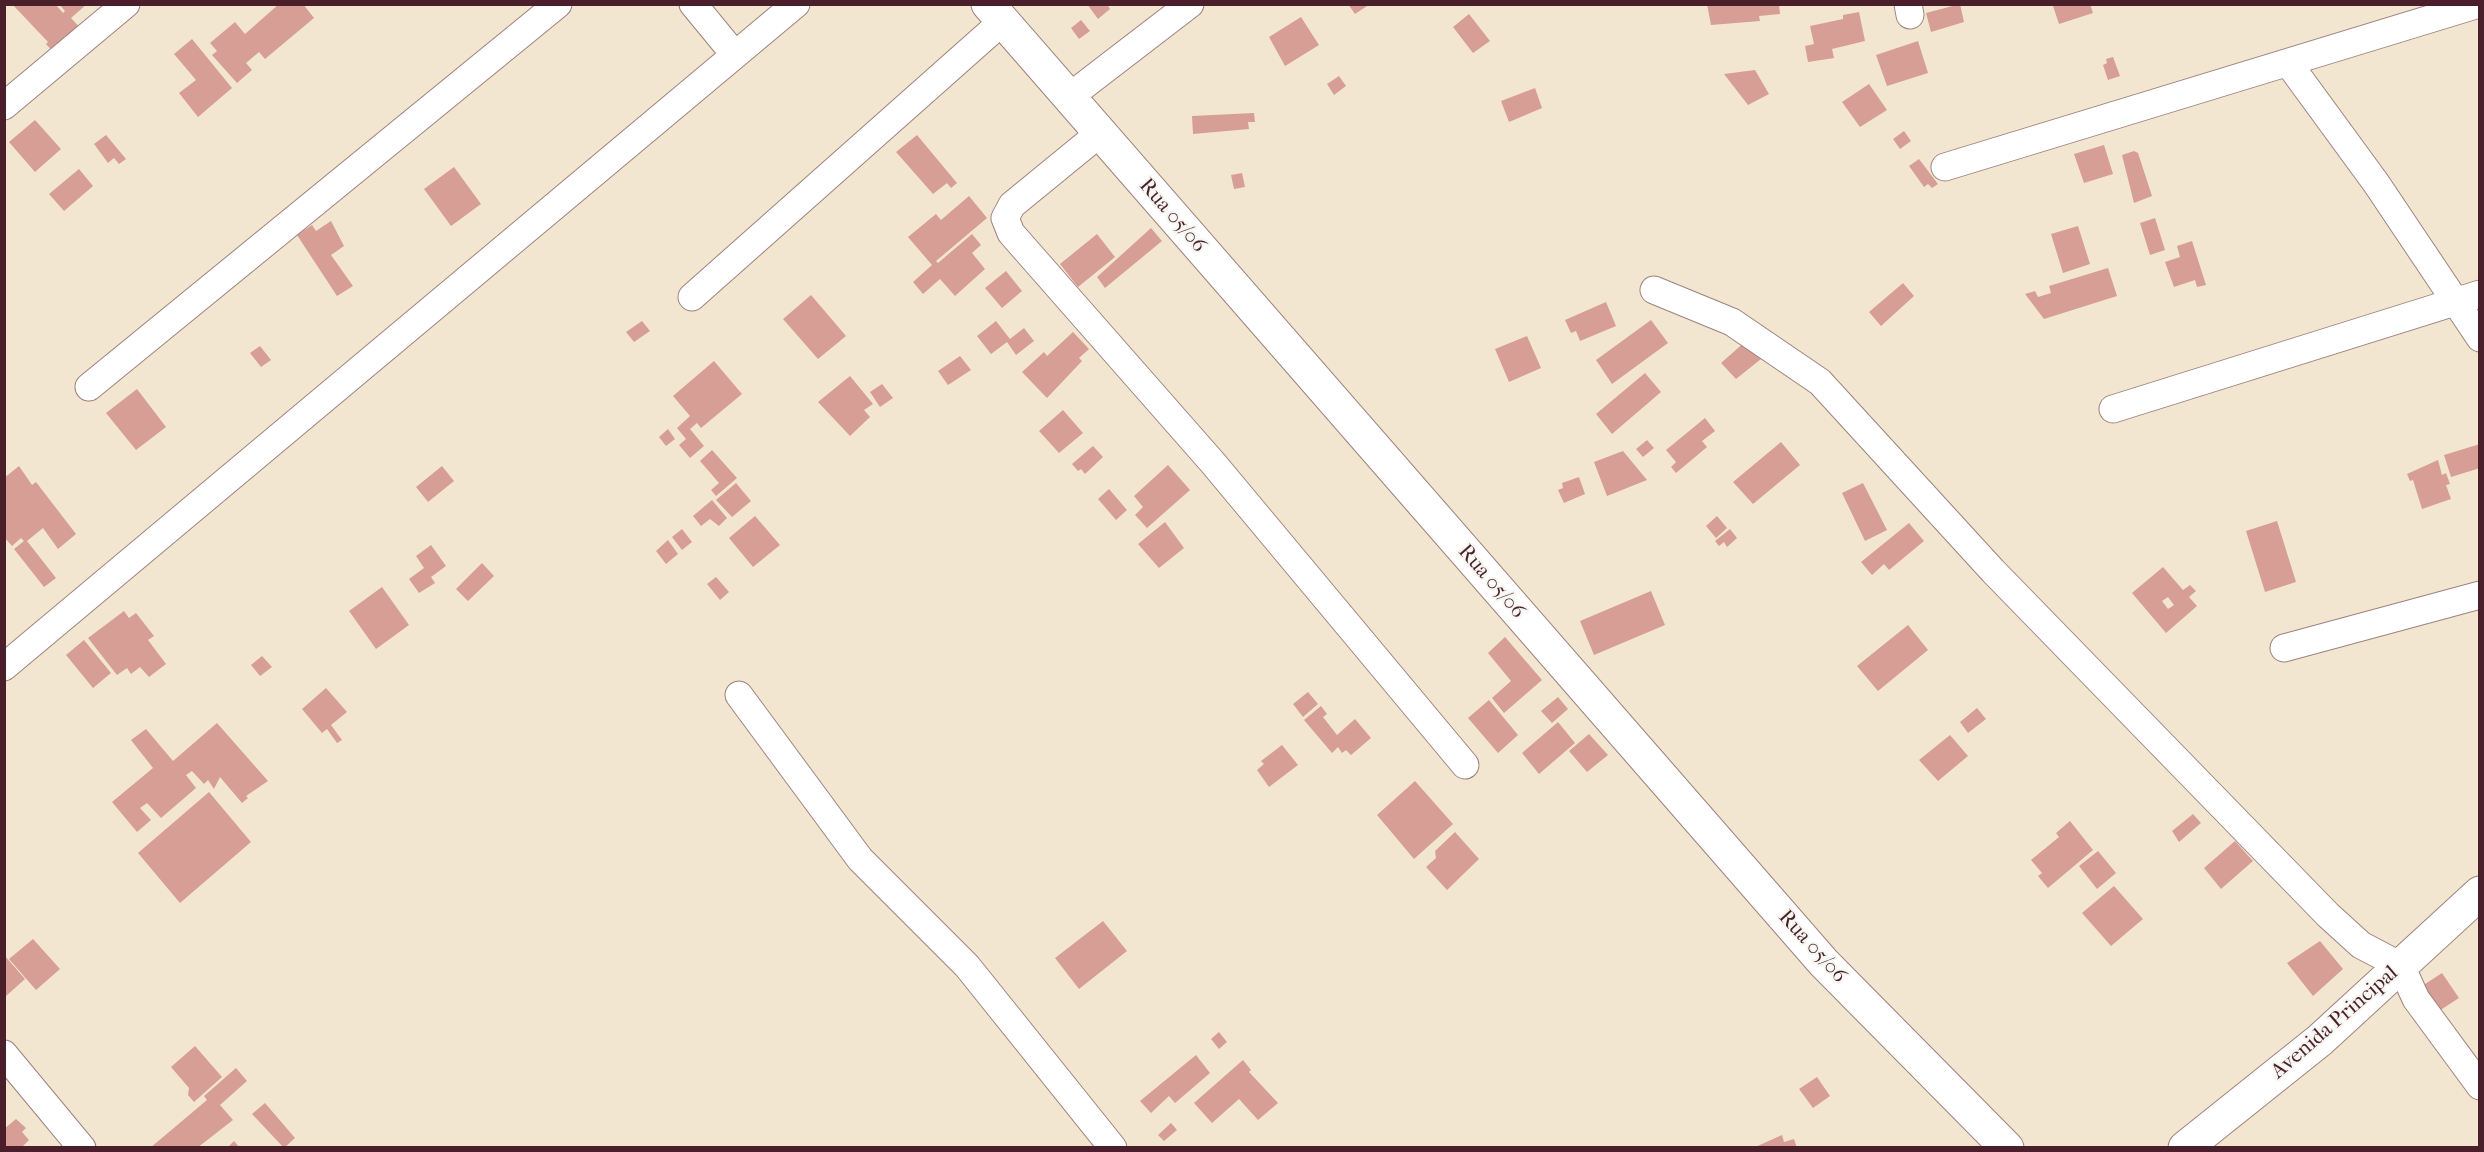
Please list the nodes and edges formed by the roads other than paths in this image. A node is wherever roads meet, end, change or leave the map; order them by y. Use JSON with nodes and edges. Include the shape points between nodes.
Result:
{"nodes":[{"id":1,"x":126,"y":4,"type":"edge"},
{"id":2,"x":558,"y":4,"type":"edge"},
{"id":3,"x":693,"y":4,"type":"edge"},
{"id":4,"x":796,"y":4,"type":"edge"},
{"id":5,"x":1190,"y":4,"type":"edge"},
{"id":6,"x":2479,"y":4,"type":"edge"},
{"id":7,"x":996,"y":13,"type":"edge"},
{"id":8,"x":735,"y":55,"type":"junction"},
{"id":9,"x":2289,"y":64,"type":"junction"},
{"id":10,"x":1069,"y":98,"type":"junction"},
{"id":11,"x":4,"y":106,"type":"edge"},
{"id":12,"x":1100,"y":133,"type":"junction"},
{"id":13,"x":1945,"y":167,"type":"dead end"},
{"id":14,"x":1654,"y":290,"type":"dead end"},
{"id":15,"x":2480,"y":294,"type":"edge"},
{"id":16,"x":692,"y":297,"type":"dead end"},
{"id":17,"x":2454,"y":302,"type":"junction"},
{"id":18,"x":2480,"y":338,"type":"edge"},
{"id":19,"x":89,"y":387,"type":"dead end"},
{"id":20,"x":2113,"y":409,"type":"dead end"},
{"id":21,"x":2480,"y":595,"type":"edge"},
{"id":22,"x":2284,"y":648,"type":"dead end"},
{"id":23,"x":4,"y":667,"type":"edge"},
{"id":24,"x":739,"y":695,"type":"dead end"},
{"id":25,"x":1465,"y":765,"type":"dead end"},
{"id":26,"x":2480,"y":893,"type":"edge"},
{"id":27,"x":2401,"y":966,"type":"junction"},
{"id":28,"x":4,"y":1054,"type":"edge"},
{"id":29,"x":2480,"y":1086,"type":"edge"},
{"id":30,"x":82,"y":1148,"type":"edge"},
{"id":31,"x":1113,"y":1148,"type":"edge"},
{"id":32,"x":2007,"y":1148,"type":"edge"},
{"id":33,"x":2185,"y":1148,"type":"edge"}],
"edges":[{"from":1,"to":11,"type":"street"},
{"from":2,"to":19,"type":"street"},
{"from":3,"to":8,"type":"street"},
{"from":4,"to":8,"type":"street"},
{"from":5,"to":10,"type":"street"},
{"from":6,"to":9,"type":"street"},
{"from":7,"to":10,"type":"street","name":"Rua 05/06"},
{"from":7,"to":16,"type":"street"},
{"from":8,"to":23,"type":"street"},
{"from":9,"to":13,"type":"street"},
{"from":9,"to":17,"type":"street","via":[[2376,183]]},
{"from":10,"to":12,"type":"street","name":"Rua 05/06"},
{"from":12,"to":25,"type":"street","via":[[1012,205],[1005,218],[1011,233],[1213,463]]},
{"from":12,"to":32,"type":"street","name":"Rua 05/06","via":[[1824,963]]},
{"from":14,"to":27,"type":"street","via":[[1732,322],[1820,382],[1993,571],[2328,915],[2361,945]]},
{"from":15,"to":17,"type":"street"},
{"from":17,"to":18,"type":"street"},
{"from":17,"to":20,"type":"street"},
{"from":21,"to":22,"type":"street"},
{"from":24,"to":31,"type":"street","via":[[860,859],[967,966]]},
{"from":26,"to":27,"type":"street","name":"Avenida Principal"},
{"from":27,"to":29,"type":"street","via":[[2416,999]]},
{"from":27,"to":33,"type":"street","name":"Avenida Principal","via":[[2320,1040]]},
{"from":28,"to":30,"type":"street"}]}
